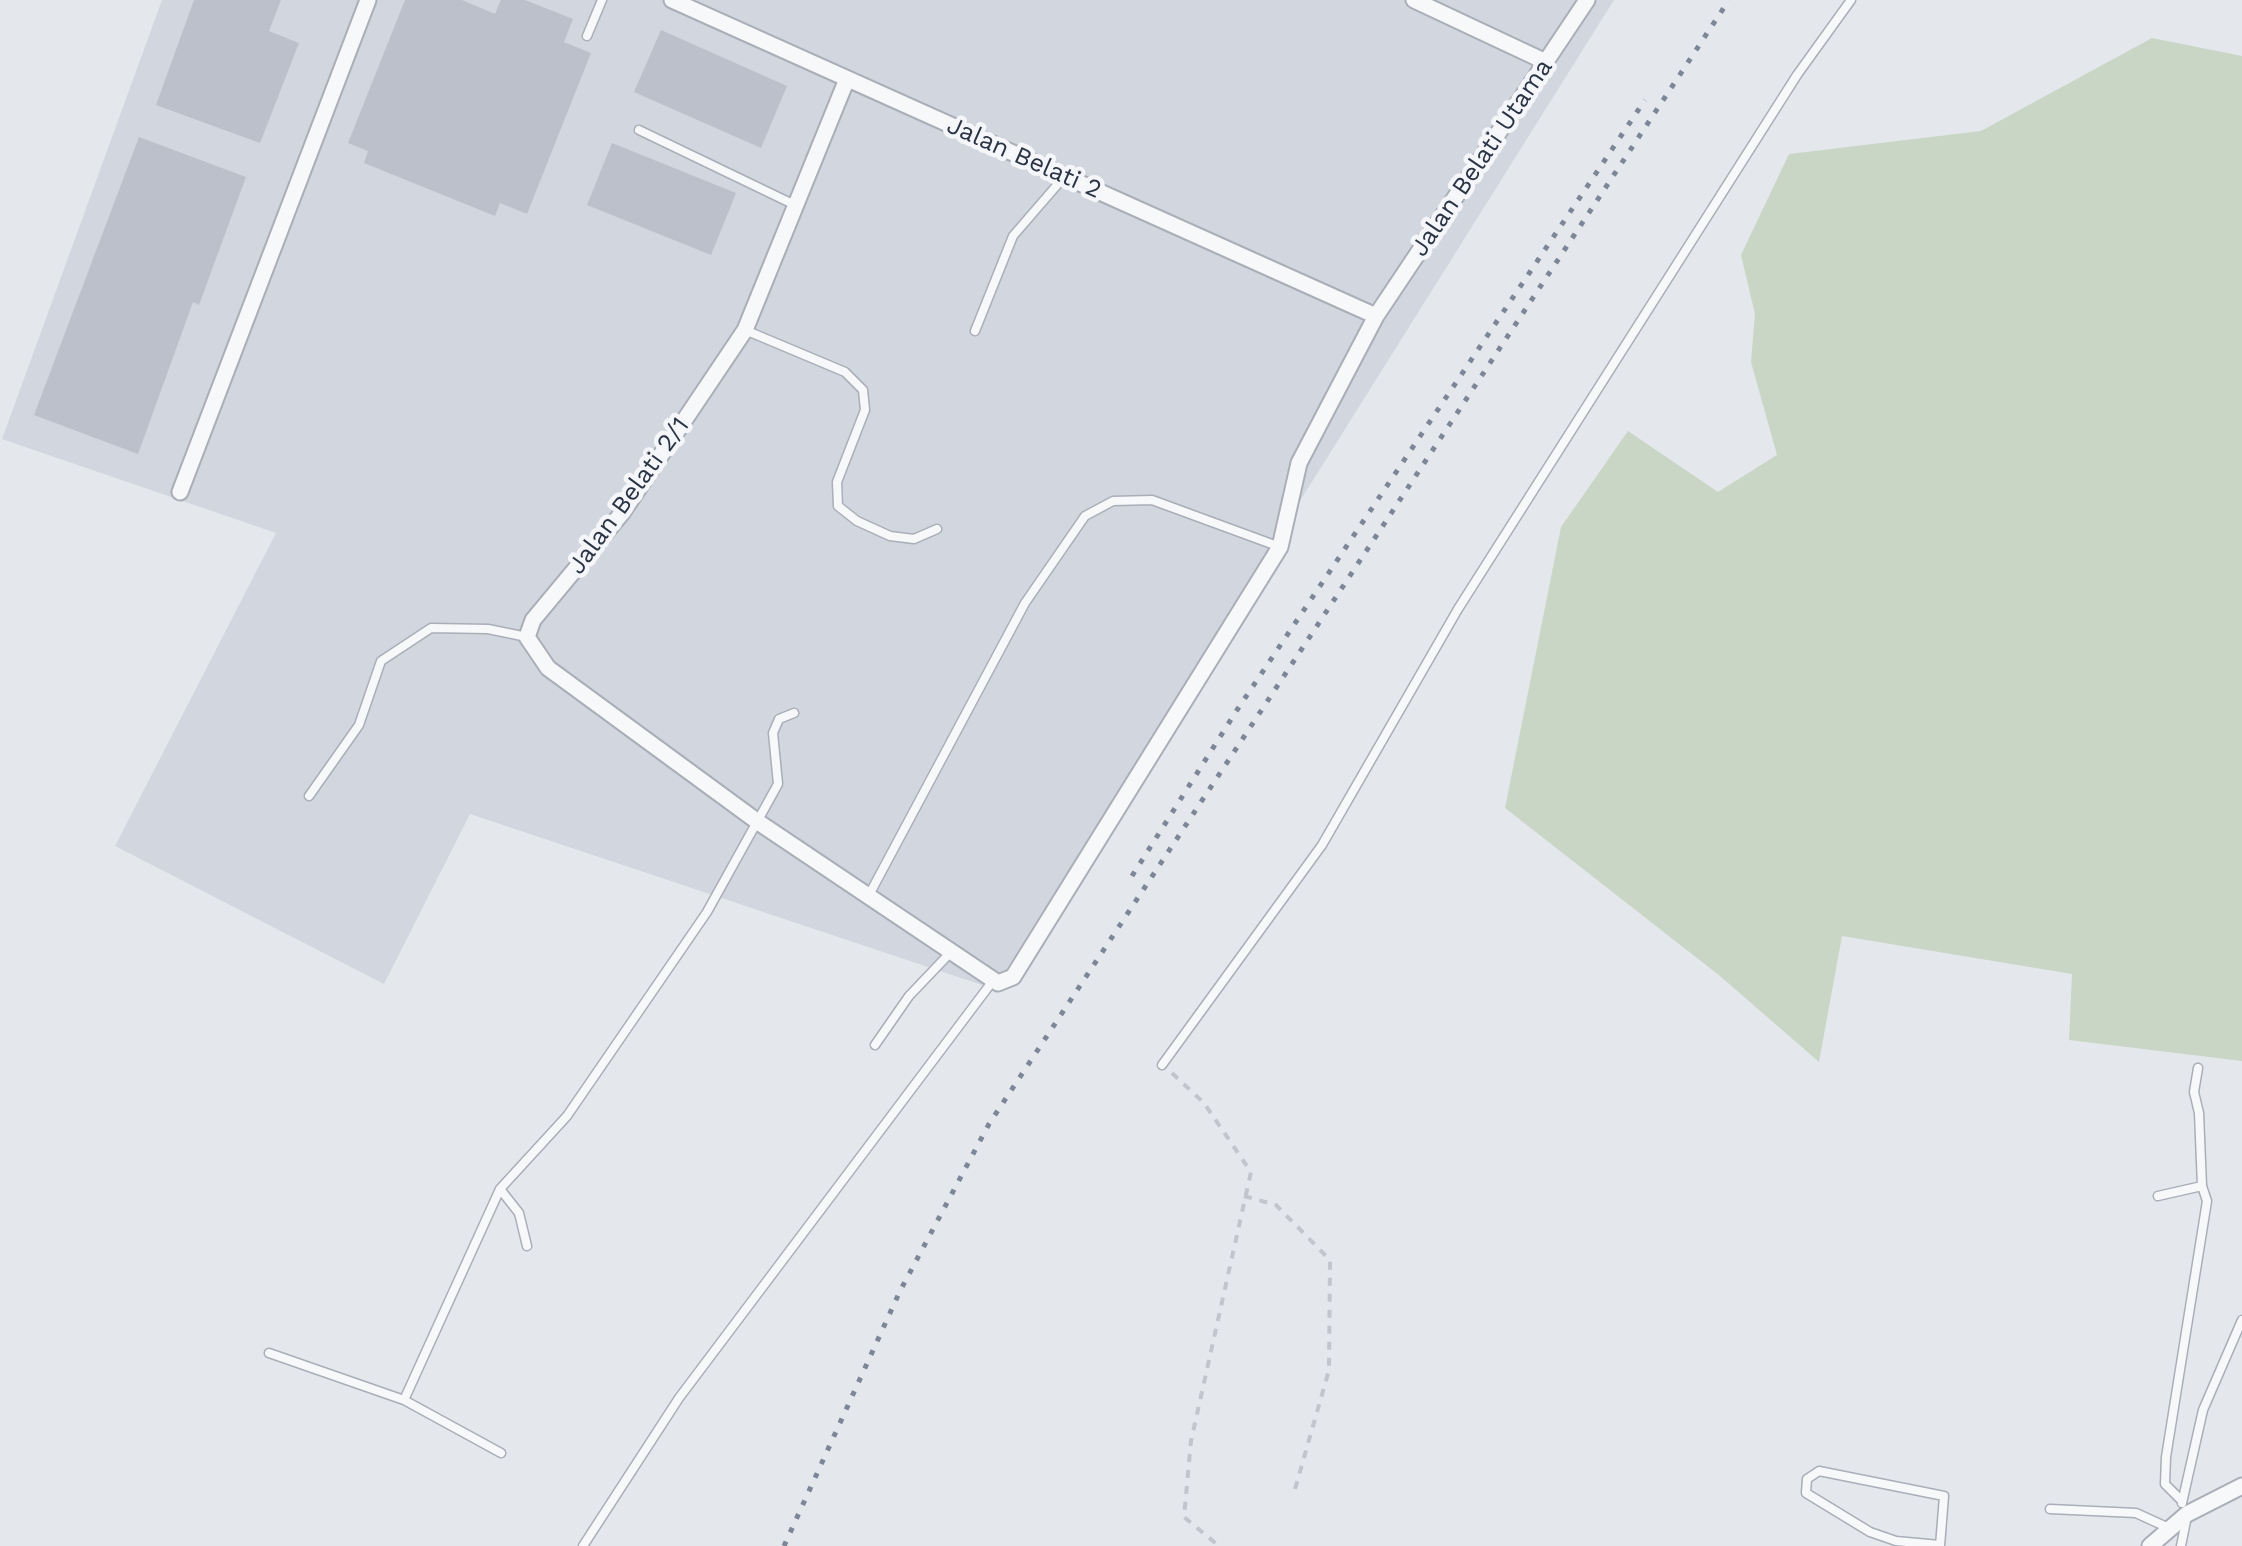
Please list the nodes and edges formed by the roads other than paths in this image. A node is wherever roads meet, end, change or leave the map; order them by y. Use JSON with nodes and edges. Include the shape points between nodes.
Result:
{"nodes":[{"id":1,"x":368,"y":0,"type":"edge"},
{"id":2,"x":602,"y":0,"type":"edge"},
{"id":3,"x":672,"y":0,"type":"edge"},
{"id":4,"x":1414,"y":0,"type":"edge"},
{"id":5,"x":1587,"y":0,"type":"edge"},
{"id":6,"x":1851,"y":0,"type":"edge"},
{"id":7,"x":586,"y":36,"type":"dead end"},
{"id":8,"x":1546,"y":62,"type":"junction"},
{"id":9,"x":847,"y":79,"type":"junction"},
{"id":10,"x":639,"y":130,"type":"dead end"},
{"id":11,"x":1065,"y":177,"type":"junction"},
{"id":12,"x":796,"y":206,"type":"junction"},
{"id":13,"x":1376,"y":316,"type":"junction"},
{"id":14,"x":745,"y":330,"type":"junction"},
{"id":15,"x":975,"y":331,"type":"dead end"},
{"id":16,"x":180,"y":492,"type":"dead end"},
{"id":17,"x":937,"y":530,"type":"dead end"},
{"id":18,"x":1280,"y":546,"type":"junction"},
{"id":19,"x":527,"y":637,"type":"junction"},
{"id":20,"x":794,"y":713,"type":"dead end"},
{"id":21,"x":309,"y":796,"type":"dead end"},
{"id":22,"x":758,"y":822,"type":"junction"},
{"id":23,"x":868,"y":894,"type":"junction"},
{"id":24,"x":951,"y":952,"type":"junction"},
{"id":25,"x":992,"y":982,"type":"junction"},
{"id":26,"x":875,"y":1046,"type":"dead end"},
{"id":27,"x":1162,"y":1065,"type":"road end"},
{"id":28,"x":2198,"y":1068,"type":"dead end"},
{"id":29,"x":2202,"y":1186,"type":"junction"},
{"id":30,"x":500,"y":1189,"type":"junction"},
{"id":31,"x":2158,"y":1196,"type":"dead end"},
{"id":32,"x":527,"y":1246,"type":"dead end"},
{"id":33,"x":2242,"y":1320,"type":"edge"},
{"id":34,"x":269,"y":1353,"type":"dead end"},
{"id":35,"x":404,"y":1400,"type":"junction"},
{"id":36,"x":501,"y":1452,"type":"dead end"},
{"id":37,"x":2242,"y":1486,"type":"edge"},
{"id":38,"x":2184,"y":1508,"type":"junction"},
{"id":39,"x":2050,"y":1509,"type":"dead end"},
{"id":40,"x":2171,"y":1528,"type":"junction"},
{"id":41,"x":1940,"y":1545,"type":"edge"},
{"id":42,"x":583,"y":1546,"type":"edge"},
{"id":43,"x":2150,"y":1546,"type":"edge"},
{"id":44,"x":2181,"y":1546,"type":"edge"}],
"edges":[{"from":1,"to":16,"type":"street"},
{"from":2,"to":7,"type":"lane"},
{"from":3,"to":9,"type":"street","name":"Jalan Belati 2"},
{"from":4,"to":8,"type":"street"},
{"from":5,"to":8,"type":"street","name":"Jalan Belati Utama"},
{"from":6,"to":27,"type":"lane","via":[[1458,609],[1322,845]]},
{"from":8,"to":13,"type":"street","name":"Jalan Belati Utama"},
{"from":9,"to":11,"type":"street","name":"Jalan Belati 2"},
{"from":9,"to":12,"type":"street","name":"Jalan Belati 2/1"},
{"from":10,"to":12,"type":"lane"},
{"from":11,"to":13,"type":"street","name":"Jalan Belati 2"},
{"from":11,"to":15,"type":"lane","via":[[1012,236]]},
{"from":12,"to":14,"type":"street","name":"Jalan Belati 2/1"},
{"from":13,"to":18,"type":"street","name":"Jalan Belati Utama","via":[[1290,485]]},
{"from":14,"to":17,"type":"lane","via":[[845,372],[863,390],[865,410],[837,482],[838,506],[890,536],[914,539]]},
{"from":14,"to":19,"type":"street","name":"Jalan Belati 2/1","via":[[622,512],[533,620]]},
{"from":18,"to":23,"type":"lane","via":[[1152,500],[1114,501],[1085,516],[1025,603]]},
{"from":18,"to":25,"type":"street","via":[[1013,976]]},
{"from":19,"to":21,"type":"lane","via":[[431,628],[381,660],[359,725]]},
{"from":19,"to":22,"type":"street","via":[[548,668]]},
{"from":20,"to":22,"type":"lane","via":[[778,719],[773,733],[778,784]]},
{"from":22,"to":23,"type":"street"},
{"from":22,"to":30,"type":"lane","via":[[707,912],[567,1116]]},
{"from":23,"to":24,"type":"street"},
{"from":24,"to":25,"type":"street"},
{"from":24,"to":26,"type":"lane"},
{"from":25,"to":42,"type":"lane","via":[[679,1398]]},
{"from":28,"to":29,"type":"lane"},
{"from":29,"to":31,"type":"lane"},
{"from":29,"to":38,"type":"lane","via":[[2205,1228],[2164,1484]]},
{"from":30,"to":32,"type":"lane","via":[[519,1213]]},
{"from":30,"to":35,"type":"lane"},
{"from":33,"to":38,"type":"lane","via":[[2204,1410]]},
{"from":34,"to":35,"type":"lane"},
{"from":35,"to":36,"type":"lane"},
{"from":37,"to":38,"type":"street"},
{"from":38,"to":40,"type":"street"},
{"from":38,"to":44,"type":"lane"},
{"from":39,"to":40,"type":"lane","via":[[2136,1513]]},
{"from":40,"to":43,"type":"street"},
{"from":41,"to":41,"type":"lane","via":[[1870,1532],[1806,1493],[1807,1479],[1818,1470],[1944,1496]]}]}
